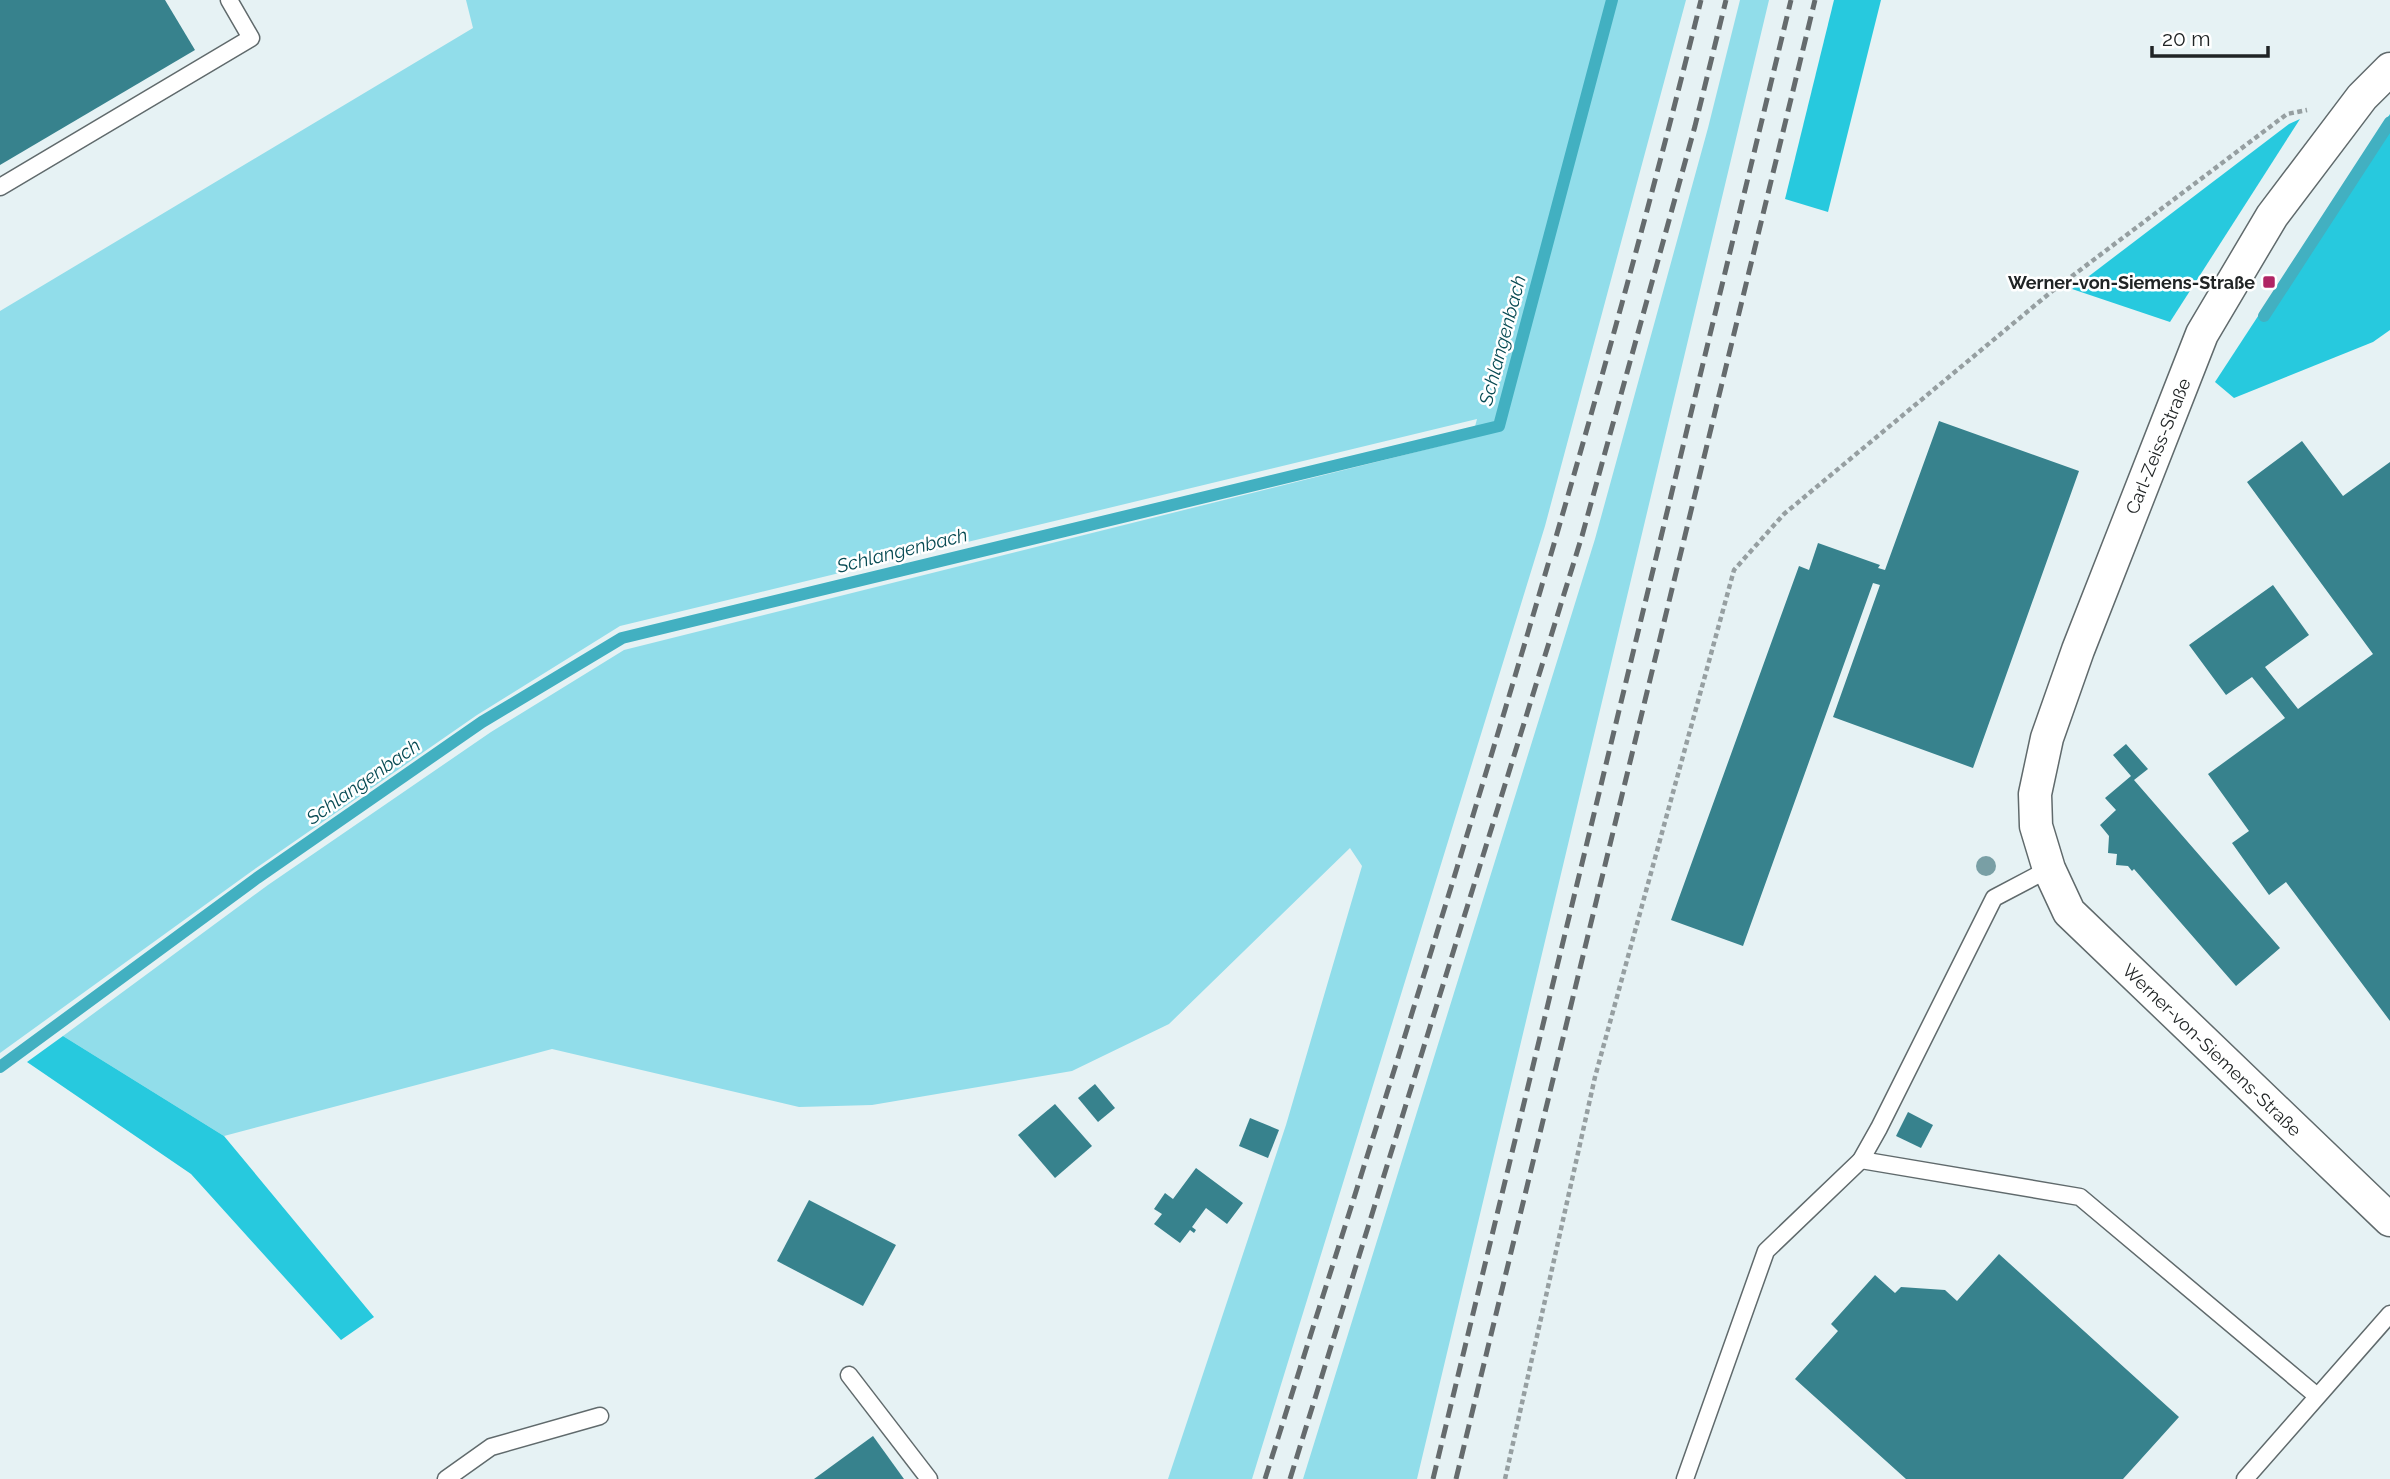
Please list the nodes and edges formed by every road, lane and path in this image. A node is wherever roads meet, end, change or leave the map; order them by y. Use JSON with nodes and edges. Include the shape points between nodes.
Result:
{"nodes":[{"id":1,"x":229,"y":0,"type":"edge"},
{"id":2,"x":2390,"y":69,"type":"edge"},
{"id":3,"x":2362,"y":97,"type":"junction"},
{"id":4,"x":0,"y":187,"type":"edge"},
{"id":5,"x":2049,"y":869,"type":"junction"},
{"id":6,"x":1861,"y":1160,"type":"junction"},
{"id":7,"x":2390,"y":1220,"type":"edge"},
{"id":8,"x":2390,"y":1314,"type":"edge"},
{"id":9,"x":849,"y":1375,"type":"dead end"},
{"id":10,"x":2318,"y":1396,"type":"junction"},
{"id":11,"x":600,"y":1416,"type":"dead end"},
{"id":12,"x":446,"y":1479,"type":"edge"},
{"id":13,"x":929,"y":1479,"type":"edge"},
{"id":14,"x":1506,"y":1479,"type":"edge"},
{"id":15,"x":1685,"y":1479,"type":"edge"},
{"id":16,"x":2245,"y":1479,"type":"edge"}],
"edges":[{"from":1,"to":4,"type":"lane","via":[[251,37]]},
{"from":2,"to":3,"type":"street","name":"Carl-Zeiss-Straße"},
{"from":3,"to":5,"type":"street","name":"Carl-Zeiss-Straße","via":[[2272,216],[2202,334],[2047,738],[2035,794],[2036,826]]},
{"from":3,"to":14,"type":"path","via":[[2287,114],[2050,292],[1784,514],[1734,570],[1595,1077]]},
{"from":5,"to":6,"type":"lane","via":[[1994,898]]},
{"from":5,"to":7,"type":"street","name":"Werner-von-Siemens-Straße","via":[[2069,912]]},
{"from":6,"to":10,"type":"lane","via":[[2080,1197]]},
{"from":6,"to":15,"type":"lane","via":[[1766,1251]]},
{"from":8,"to":10,"type":"lane"},
{"from":9,"to":13,"type":"lane"},
{"from":10,"to":16,"type":"lane"},
{"from":11,"to":12,"type":"lane","via":[[491,1447]]}]}
